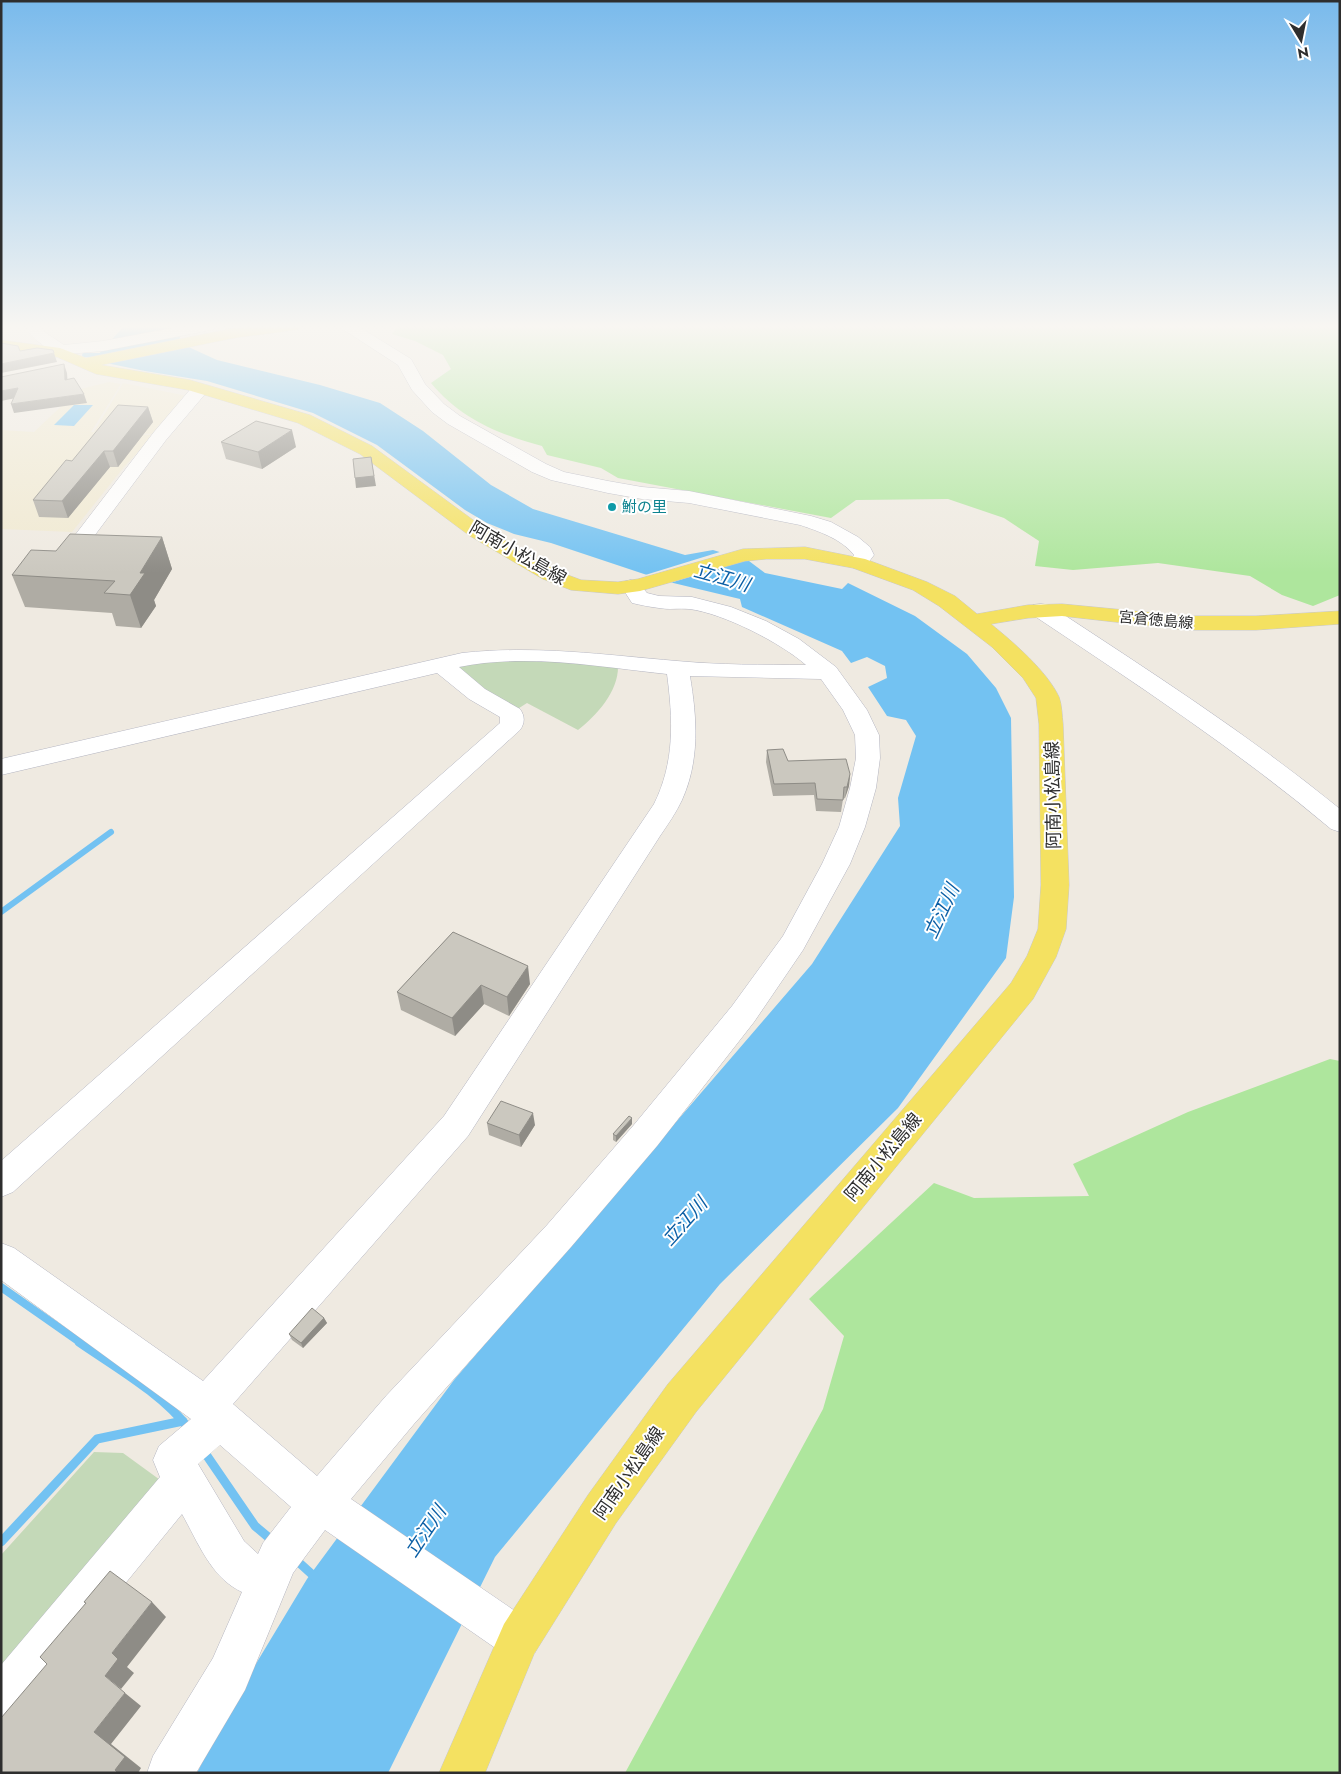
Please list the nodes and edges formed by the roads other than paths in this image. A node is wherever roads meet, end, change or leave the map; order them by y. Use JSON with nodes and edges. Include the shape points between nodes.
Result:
{"nodes":[{"id":1,"x":184,"y":408,"type":"edge"},
{"id":2,"x":271,"y":408,"type":"edge"},
{"id":3,"x":438,"y":408,"type":"edge"},
{"id":4,"x":76,"y":547,"type":"edge"},
{"id":5,"x":858,"y":563,"type":"junction"},
{"id":6,"x":640,"y":584,"type":"junction"},
{"id":7,"x":1042,"y":610,"type":"junction"},
{"id":8,"x":1340,"y":617,"type":"edge"},
{"id":9,"x":974,"y":621,"type":"junction"},
{"id":10,"x":442,"y":665,"type":"junction"},
{"id":11,"x":678,"y":668,"type":"junction"},
{"id":12,"x":828,"y":672,"type":"junction"},
{"id":13,"x":1,"y":767,"type":"edge"},
{"id":14,"x":1340,"y":823,"type":"edge"},
{"id":15,"x":1,"y":1182,"type":"edge"},
{"id":16,"x":1,"y":1259,"type":"edge"},
{"id":17,"x":201,"y":1437,"type":"junction"},
{"id":18,"x":299,"y":1537,"type":"junction"},
{"id":19,"x":519,"y":1639,"type":"junction"},
{"id":20,"x":1,"y":1700,"type":"edge"},
{"id":21,"x":170,"y":1773,"type":"edge"},
{"id":22,"x":462,"y":1773,"type":"edge"}],
"edges":[{"from":1,"to":4,"type":"street"},
{"from":2,"to":6,"type":"main road","name":"阿南小松島線","via":[[337,434],[386,463],[477,532],[550,575],[578,586],[618,588]]},
{"from":3,"to":5,"type":"street","via":[[558,476],[642,493],[689,497],[824,526],[864,551]]},
{"from":5,"to":6,"type":"main road","name":"阿南小松島線","via":[[805,553],[743,555]]},
{"from":5,"to":9,"type":"main road","name":"阿南小松島線","via":[[920,586]]},
{"from":6,"to":12,"type":"street","via":[[640,598],[692,603],[723,612],[758,626],[808,655]]},
{"from":7,"to":8,"type":"main road","name":"宮倉徳島線","via":[[1196,624]]},
{"from":7,"to":9,"type":"main road","name":"宮倉徳島線"},
{"from":7,"to":14,"type":"street","via":[[1222,731]]},
{"from":9,"to":19,"type":"main road","name":"阿南小松島線","via":[[1031,673],[1048,698],[1052,724],[1055,885],[1052,929],[1041,957],[1022,991],[682,1398],[602,1509]]},
{"from":10,"to":11,"type":"street","via":[[489,656],[523,655]]},
{"from":10,"to":13,"type":"street"},
{"from":10,"to":15,"type":"street","via":[[477,694],[512,714],[512,725]]},
{"from":11,"to":12,"type":"street"},
{"from":11,"to":17,"type":"street","via":[[684,716],[682,758],[670,800],[456,1126]]},
{"from":12,"to":18,"type":"street","via":[[855,710],[867,735],[868,758],[852,827],[836,864],[793,943],[743,1014],[645,1136],[559,1236],[400,1410]]},
{"from":16,"to":17,"type":"street"},
{"from":17,"to":18,"type":"street"},
{"from":17,"to":18,"type":"street","via":[[229,1556],[248,1573]]},
{"from":17,"to":20,"type":"street"},
{"from":18,"to":19,"type":"street","via":[[480,1611]]},
{"from":18,"to":21,"type":"street","via":[[229,1674]]},
{"from":19,"to":22,"type":"main road","name":"阿南小松島線"}]}
